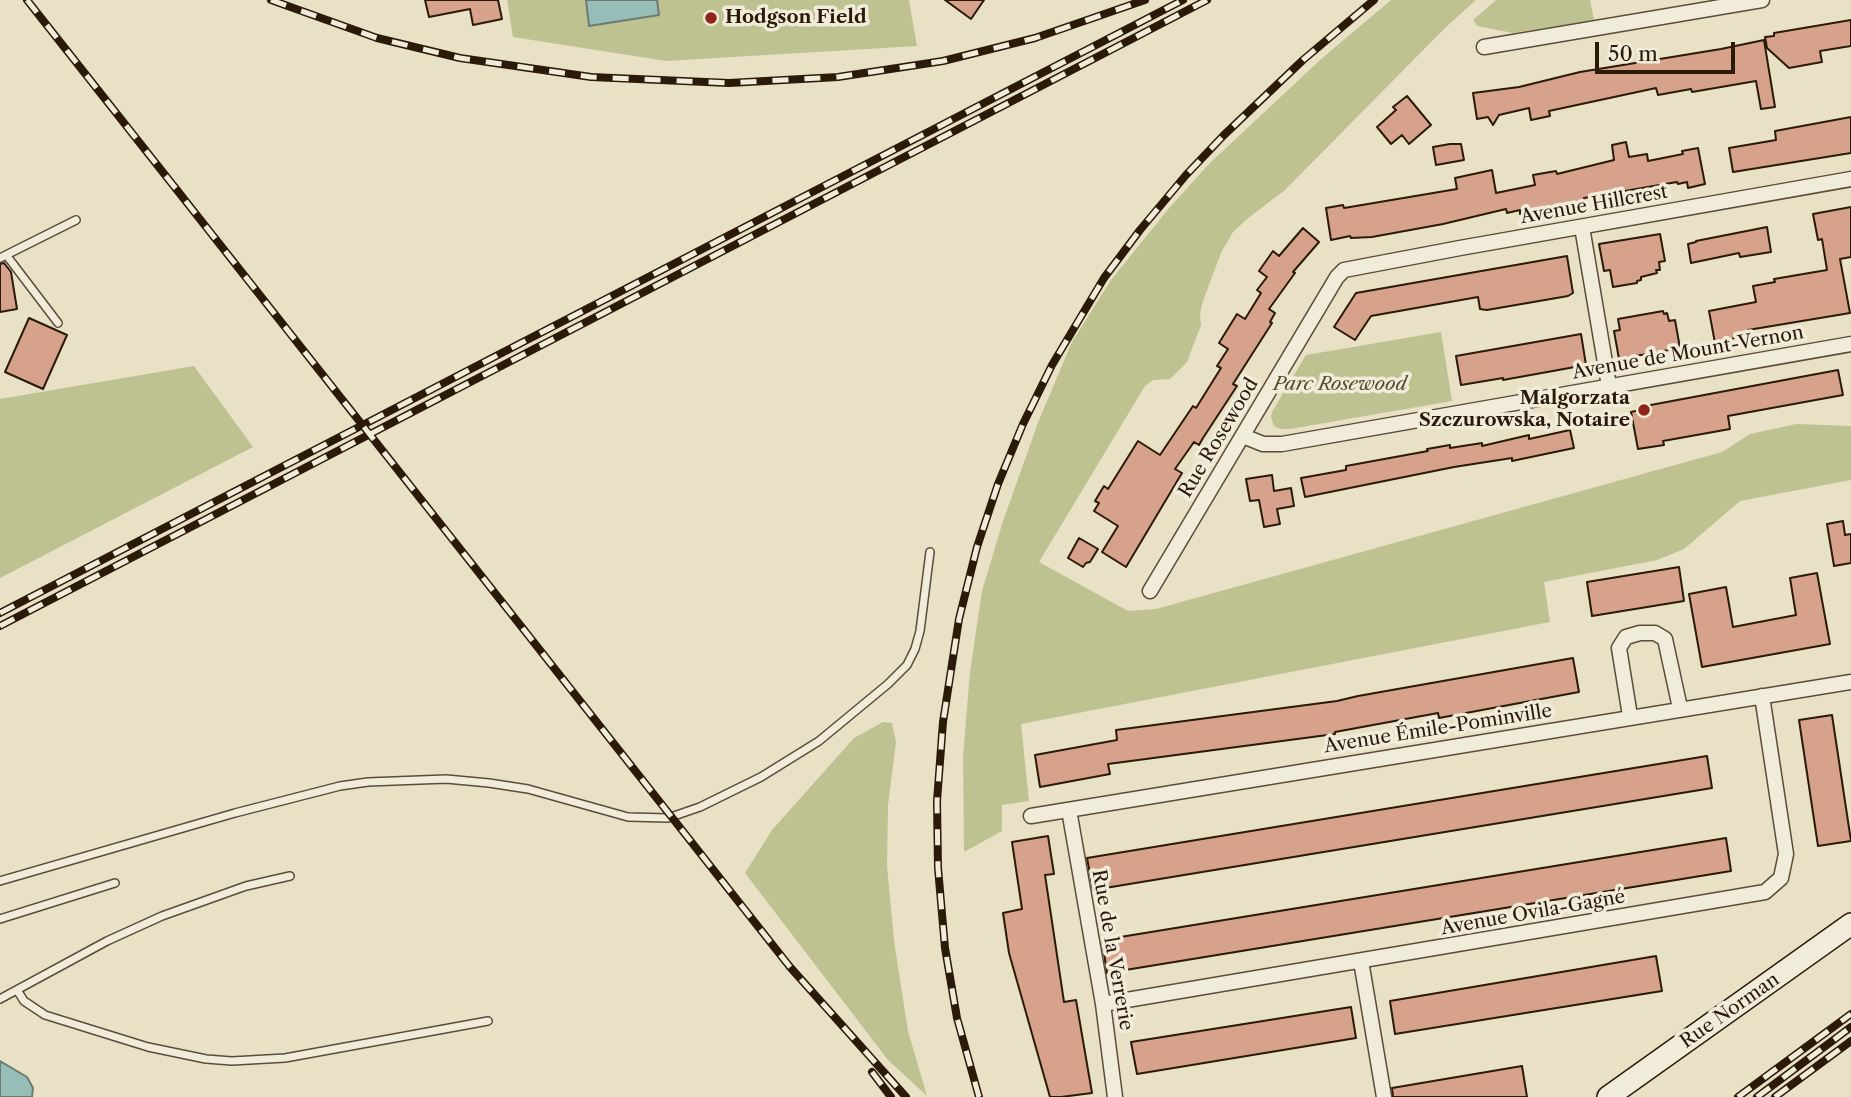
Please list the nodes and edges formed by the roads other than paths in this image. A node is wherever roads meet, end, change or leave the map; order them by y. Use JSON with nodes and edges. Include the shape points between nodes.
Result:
{"nodes":[{"id":1,"x":1762,"y":0,"type":"edge"},
{"id":2,"x":1484,"y":47,"type":"dead end"},
{"id":3,"x":1851,"y":179,"type":"edge"},
{"id":4,"x":76,"y":220,"type":"dead end"},
{"id":5,"x":1582,"y":227,"type":"junction"},
{"id":6,"x":3,"y":257,"type":"edge"},
{"id":7,"x":1344,"y":270,"type":"joint"},
{"id":8,"x":58,"y":323,"type":"dead end"},
{"id":9,"x":1851,"y":344,"type":"edge"},
{"id":10,"x":1609,"y":386,"type":"junction"},
{"id":11,"x":1243,"y":436,"type":"junction"},
{"id":12,"x":930,"y":552,"type":"dead end"},
{"id":13,"x":1150,"y":591,"type":"dead end"},
{"id":14,"x":1851,"y":681,"type":"edge"},
{"id":15,"x":1762,"y":696,"type":"junction"},
{"id":16,"x":1680,"y":708,"type":"junction"},
{"id":17,"x":1630,"y":716,"type":"junction"},
{"id":18,"x":1069,"y":810,"type":"junction"},
{"id":19,"x":1031,"y":816,"type":"dead end"},
{"id":20,"x":290,"y":876,"type":"dead end"},
{"id":21,"x":0,"y":881,"type":"edge"},
{"id":22,"x":115,"y":883,"type":"dead end"},
{"id":23,"x":0,"y":919,"type":"edge"},
{"id":24,"x":1851,"y":924,"type":"edge"},
{"id":25,"x":1362,"y":961,"type":"junction"},
{"id":26,"x":17,"y":990,"type":"junction"},
{"id":27,"x":0,"y":999,"type":"edge"},
{"id":28,"x":1103,"y":1004,"type":"junction"},
{"id":29,"x":488,"y":1021,"type":"dead end"},
{"id":30,"x":1115,"y":1097,"type":"edge"},
{"id":31,"x":1384,"y":1097,"type":"edge"},
{"id":32,"x":1608,"y":1097,"type":"edge"}],
"edges":[{"from":1,"to":2,"type":"street"},
{"from":3,"to":5,"type":"street","name":"Avenue Hillcrest"},
{"from":4,"to":6,"type":"lane"},
{"from":5,"to":7,"type":"street","name":"Avenue Hillcrest"},
{"from":5,"to":10,"type":"street"},
{"from":6,"to":8,"type":"lane"},
{"from":7,"to":11,"type":"street","name":"Rue Rosewood"},
{"from":9,"to":10,"type":"street","name":"Avenue de Mount-Vernon"},
{"from":10,"to":11,"type":"street","name":"Avenue de Mount-Vernon","via":[[1282,444],[1263,444]]},
{"from":11,"to":13,"type":"street","name":"Rue Rosewood"},
{"from":12,"to":21,"type":"lane","via":[[920,631],[907,664],[819,741],[700,807],[668,818],[628,817],[489,783],[446,779],[368,782],[235,813]]},
{"from":14,"to":15,"type":"street","name":"Avenue Émile-Pominville"},
{"from":15,"to":16,"type":"street","name":"Avenue Émile-Pominville"},
{"from":15,"to":25,"type":"street","name":"Avenue Ovila-Gagné","via":[[1786,854],[1784,872],[1771,888],[1759,894]]},
{"from":16,"to":17,"type":"street","name":"Avenue Émile-Pominville"},
{"from":16,"to":17,"type":"street","via":[[1665,639],[1655,633],[1640,633],[1626,637],[1619,648]]},
{"from":17,"to":18,"type":"street","name":"Avenue Émile-Pominville"},
{"from":18,"to":19,"type":"street","name":"Avenue Émile-Pominville"},
{"from":18,"to":28,"type":"street","name":"Rue de la Verrerie"},
{"from":20,"to":26,"type":"lane","via":[[246,886],[162,916]]},
{"from":22,"to":23,"type":"lane"},
{"from":24,"to":32,"type":"street","name":"Rue Norman"},
{"from":25,"to":28,"type":"street","name":"Avenue Ovila-Gagné"},
{"from":25,"to":31,"type":"street"},
{"from":26,"to":27,"type":"lane"},
{"from":26,"to":29,"type":"lane","via":[[24,1001],[45,1015],[148,1046],[232,1061],[285,1058]]},
{"from":28,"to":30,"type":"street","name":"Rue de la Verrerie"}]}
